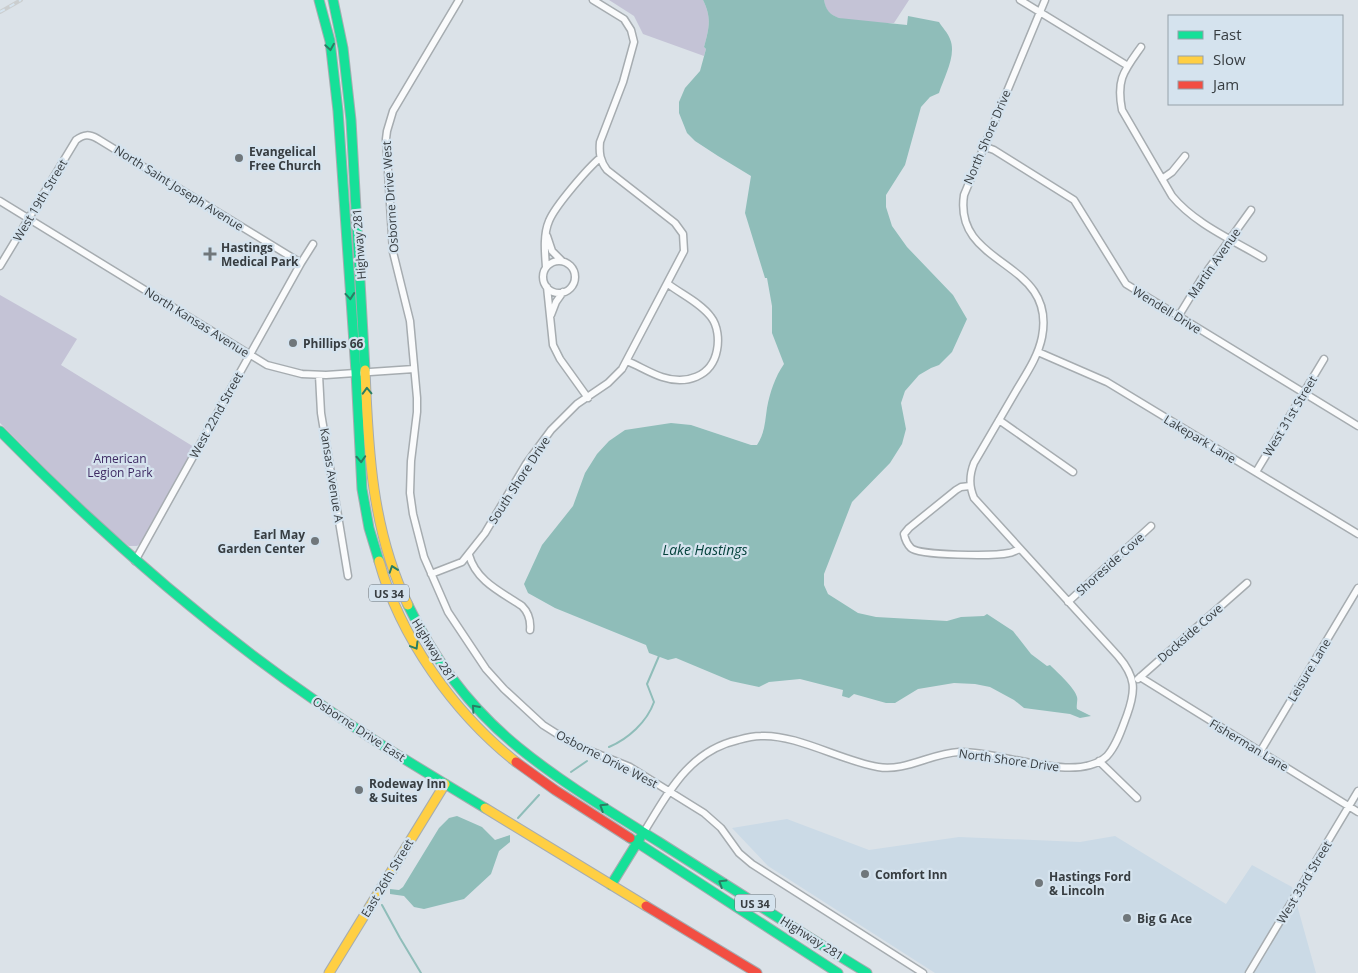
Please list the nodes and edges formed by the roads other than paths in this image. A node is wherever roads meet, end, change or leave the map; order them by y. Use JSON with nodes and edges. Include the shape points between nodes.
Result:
{"nodes":[{"id":1,"x":319,"y":0,"type":"edge"},
{"id":2,"x":333,"y":0,"type":"edge"},
{"id":3,"x":459,"y":0,"type":"edge"},
{"id":4,"x":594,"y":0,"type":"edge"},
{"id":5,"x":1020,"y":0,"type":"edge"},
{"id":6,"x":1045,"y":0,"type":"edge"},
{"id":7,"x":1040,"y":12,"type":"junction"},
{"id":8,"x":1141,"y":47,"type":"dead end"},
{"id":9,"x":1128,"y":66,"type":"junction"},
{"id":10,"x":81,"y":136,"type":"joint"},
{"id":11,"x":984,"y":146,"type":"junction"},
{"id":12,"x":1185,"y":156,"type":"dead end"},
{"id":13,"x":600,"y":158,"type":"junction"},
{"id":14,"x":1162,"y":179,"type":"junction"},
{"id":15,"x":0,"y":201,"type":"edge"},
{"id":16,"x":1251,"y":210,"type":"dead end"},
{"id":17,"x":28,"y":218,"type":"junction"},
{"id":18,"x":546,"y":235,"type":"junction"},
{"id":19,"x":1230,"y":238,"type":"junction"},
{"id":20,"x":313,"y":244,"type":"dead end"},
{"id":21,"x":1264,"y":258,"type":"dead end"},
{"id":22,"x":562,"y":261,"type":"junction"},
{"id":23,"x":300,"y":263,"type":"junction"},
{"id":24,"x":0,"y":266,"type":"edge"},
{"id":25,"x":546,"y":267,"type":"junction"},
{"id":26,"x":668,"y":284,"type":"junction"},
{"id":27,"x":547,"y":288,"type":"junction"},
{"id":28,"x":564,"y":292,"type":"junction"},
{"id":29,"x":551,"y":317,"type":"junction"},
{"id":30,"x":1178,"y":317,"type":"junction"},
{"id":31,"x":1038,"y":352,"type":"junction"},
{"id":32,"x":250,"y":354,"type":"junction"},
{"id":33,"x":1324,"y":360,"type":"dead end"},
{"id":34,"x":627,"y":361,"type":"junction"},
{"id":35,"x":414,"y":369,"type":"junction"},
{"id":36,"x":366,"y":371,"type":"junction"},
{"id":37,"x":356,"y":372,"type":"junction"},
{"id":38,"x":319,"y":374,"type":"junction"},
{"id":39,"x":1303,"y":393,"type":"junction"},
{"id":40,"x":588,"y":398,"type":"junction"},
{"id":41,"x":999,"y":420,"type":"junction"},
{"id":42,"x":1358,"y":426,"type":"edge"},
{"id":43,"x":0,"y":431,"type":"edge"},
{"id":44,"x":1073,"y":472,"type":"dead end"},
{"id":45,"x":1256,"y":472,"type":"junction"},
{"id":46,"x":970,"y":486,"type":"junction"},
{"id":47,"x":1151,"y":526,"type":"dead end"},
{"id":48,"x":1358,"y":534,"type":"edge"},
{"id":49,"x":1020,"y":549,"type":"junction"},
{"id":50,"x":468,"y":555,"type":"junction"},
{"id":51,"x":135,"y":561,"type":"junction"},
{"id":52,"x":431,"y":574,"type":"junction"},
{"id":53,"x":348,"y":576,"type":"dead end"},
{"id":54,"x":1247,"y":583,"type":"dead end"},
{"id":55,"x":1358,"y":588,"type":"edge"},
{"id":56,"x":1068,"y":602,"type":"junction"},
{"id":57,"x":530,"y":630,"type":"dead end"},
{"id":58,"x":1140,"y":678,"type":"junction"},
{"id":59,"x":1134,"y":683,"type":"junction"},
{"id":60,"x":1260,"y":752,"type":"junction"},
{"id":61,"x":1099,"y":761,"type":"junction"},
{"id":62,"x":445,"y":784,"type":"junction"},
{"id":63,"x":670,"y":791,"type":"junction"},
{"id":64,"x":1358,"y":791,"type":"edge"},
{"id":65,"x":1137,"y":798,"type":"dead end"},
{"id":66,"x":1349,"y":806,"type":"junction"},
{"id":67,"x":1358,"y":812,"type":"edge"},
{"id":68,"x":644,"y":832,"type":"junction"},
{"id":69,"x":638,"y":842,"type":"junction"},
{"id":70,"x":611,"y":885,"type":"junction"},
{"id":71,"x":329,"y":973,"type":"edge"},
{"id":72,"x":757,"y":973,"type":"edge"},
{"id":73,"x":838,"y":973,"type":"edge"},
{"id":74,"x":868,"y":973,"type":"edge"},
{"id":75,"x":923,"y":973,"type":"edge"},
{"id":76,"x":1249,"y":973,"type":"edge"}],
"edges":[{"from":1,"to":37,"type":"main road","name":"Highway 281","number":"US 34","one_way":true,"via":[[330,41],[334,76]]},
{"from":2,"to":36,"type":"main road","name":"Highway 281","number":"US 34","via":[[344,49],[350,107]]},
{"from":3,"to":35,"type":"street","name":"Osborne Drive West","via":[[399,100],[386,132],[393,252],[410,320]]},
{"from":4,"to":13,"type":"street","via":[[624,19],[634,42],[600,142]]},
{"from":5,"to":7,"type":"street"},
{"from":6,"to":7,"type":"street","name":"North Shore Drive"},
{"from":7,"to":9,"type":"street"},
{"from":7,"to":11,"type":"street","name":"North Shore Drive"},
{"from":8,"to":9,"type":"street"},
{"from":9,"to":14,"type":"street","via":[[1118,94],[1122,110]]},
{"from":10,"to":17,"type":"street","name":"West 19th Street"},
{"from":10,"to":23,"type":"street","name":"North Saint Joseph Avenue","via":[[98,139]]},
{"from":11,"to":30,"type":"street","name":"Wendell Drive","via":[[1074,200],[1126,284]]},
{"from":11,"to":31,"type":"street","name":"North Shore Drive","via":[[964,195],[965,224],[976,241],[1026,280],[1035,293],[1044,327]]},
{"from":12,"to":14,"type":"street"},
{"from":13,"to":18,"type":"street","via":[[589,167],[553,213]]},
{"from":13,"to":26,"type":"street","name":"South Shore Drive","via":[[607,170],[675,223],[683,234],[684,251]]},
{"from":14,"to":19,"type":"street","via":[[1172,196],[1191,215]]},
{"from":15,"to":17,"type":"street","name":"North Kansas Avenue"},
{"from":16,"to":19,"type":"street","name":"Martin Avenue"},
{"from":17,"to":24,"type":"street","name":"West 19th Street"},
{"from":17,"to":32,"type":"street","name":"North Kansas Avenue"},
{"from":18,"to":22,"type":"street","via":[[552,251]]},
{"from":18,"to":25,"type":"street"},
{"from":19,"to":21,"type":"street"},
{"from":19,"to":30,"type":"street","name":"Martin Avenue"},
{"from":20,"to":23,"type":"street","name":"West 22nd Street"},
{"from":22,"to":25,"type":"street"},
{"from":22,"to":28,"type":"street","via":[[571,266],[575,277],[572,286]]},
{"from":23,"to":32,"type":"street","name":"West 22nd Street"},
{"from":25,"to":27,"type":"street","via":[[543,276]]},
{"from":26,"to":34,"type":"street","name":"South Shore Drive"},
{"from":26,"to":34,"type":"street","via":[[710,316],[715,324],[718,342],[714,360],[702,375],[684,380],[662,377]]},
{"from":27,"to":28,"type":"street"},
{"from":27,"to":29,"type":"street"},
{"from":28,"to":29,"type":"street"},
{"from":29,"to":40,"type":"street","via":[[556,353]]},
{"from":30,"to":39,"type":"street","name":"Wendell Drive"},
{"from":31,"to":41,"type":"street","name":"North Shore Drive"},
{"from":31,"to":45,"type":"street","name":"Lakepark Lane","via":[[1107,382]]},
{"from":32,"to":38,"type":"street","name":"North Kansas Avenue","via":[[277,369]]},
{"from":32,"to":51,"type":"street","name":"West 22nd Street"},
{"from":33,"to":39,"type":"street","name":"West 31st Street"},
{"from":34,"to":40,"type":"street","name":"South Shore Drive","via":[[614,378]]},
{"from":35,"to":36,"type":"street","name":"North Kansas Avenue"},
{"from":35,"to":52,"type":"street","name":"Osborne Drive West","via":[[417,412],[410,493],[424,557]]},
{"from":36,"to":37,"type":"street","name":"North Kansas Avenue"},
{"from":68,"to":36,"type":"main road","name":"Highway 281","number":"US 34","one_way":true,"via":[[553,775],[515,744],[466,698],[429,647],[399,587],[378,517]]},
{"from":37,"to":38,"type":"street","name":"North Kansas Avenue"},
{"from":37,"to":69,"type":"main road","name":"Highway 281","number":"US 34","one_way":true,"via":[[365,508],[380,570],[412,641],[442,686],[473,723],[508,756]]},
{"from":38,"to":53,"type":"street","name":"Kansas Avenue A","via":[[321,413]]},
{"from":39,"to":42,"type":"street","name":"Wendell Drive"},
{"from":39,"to":45,"type":"street","name":"West 31st Street"},
{"from":40,"to":50,"type":"street","name":"South Shore Drive","via":[[577,404],[551,430],[526,464],[485,534]]},
{"from":41,"to":44,"type":"street"},
{"from":41,"to":46,"type":"street","name":"North Shore Drive","via":[[974,463]]},
{"from":43,"to":51,"type":"main road","name":"Osborne Drive East"},
{"from":45,"to":48,"type":"street","name":"Lakepark Lane"},
{"from":46,"to":49,"type":"street","via":[[974,498]]},
{"from":46,"to":49,"type":"street","via":[[956,490],[909,528],[904,534],[911,548],[929,554],[1008,554]]},
{"from":47,"to":56,"type":"street","name":"Shoreside Cove"},
{"from":49,"to":56,"type":"street"},
{"from":50,"to":52,"type":"street","name":"South Shore Drive","via":[[462,562]]},
{"from":50,"to":57,"type":"street","via":[[480,578],[527,611]]},
{"from":51,"to":62,"type":"main road","name":"Osborne Drive East","via":[[291,684]]},
{"from":52,"to":63,"type":"street","name":"Osborne Drive West","via":[[448,612],[468,644],[486,669],[526,710],[558,736],[630,767]]},
{"from":54,"to":58,"type":"street","name":"Dockside Cove"},
{"from":55,"to":60,"type":"street","name":"Leisure Lane"},
{"from":56,"to":59,"type":"street","via":[[1126,665]]},
{"from":58,"to":59,"type":"street","name":"Dockside Cove"},
{"from":58,"to":60,"type":"street","name":"Fisherman Lane"},
{"from":59,"to":61,"type":"street","via":[[1130,707],[1116,742]]},
{"from":60,"to":66,"type":"street","name":"Fisherman Lane"},
{"from":61,"to":63,"type":"street","name":"North Shore Drive","via":[[1071,768],[960,752],[883,768],[787,740],[761,736],[726,743],[704,754]]},
{"from":61,"to":65,"type":"street"},
{"from":62,"to":70,"type":"main road","name":"Osborne Drive East"},
{"from":62,"to":71,"type":"main road","name":"East 26th Street"},
{"from":63,"to":68,"type":"street","name":"North Shore Drive"},
{"from":63,"to":75,"type":"street","name":"Osborne Drive West","via":[[714,821],[752,864]]},
{"from":64,"to":66,"type":"street","name":"West 33rd Street"},
{"from":66,"to":67,"type":"street","name":"Fisherman Lane"},
{"from":66,"to":76,"type":"street","name":"West 33rd Street"},
{"from":68,"to":69,"type":"main road","name":"North Shore Drive"},
{"from":74,"to":68,"type":"main road","name":"Highway 281","number":"US 34","one_way":true},
{"from":69,"to":70,"type":"main road","name":"North Shore Drive"},
{"from":69,"to":73,"type":"main road","name":"Highway 281","number":"US 34"},
{"from":70,"to":72,"type":"main road","name":"Osborne Drive East"}]}
